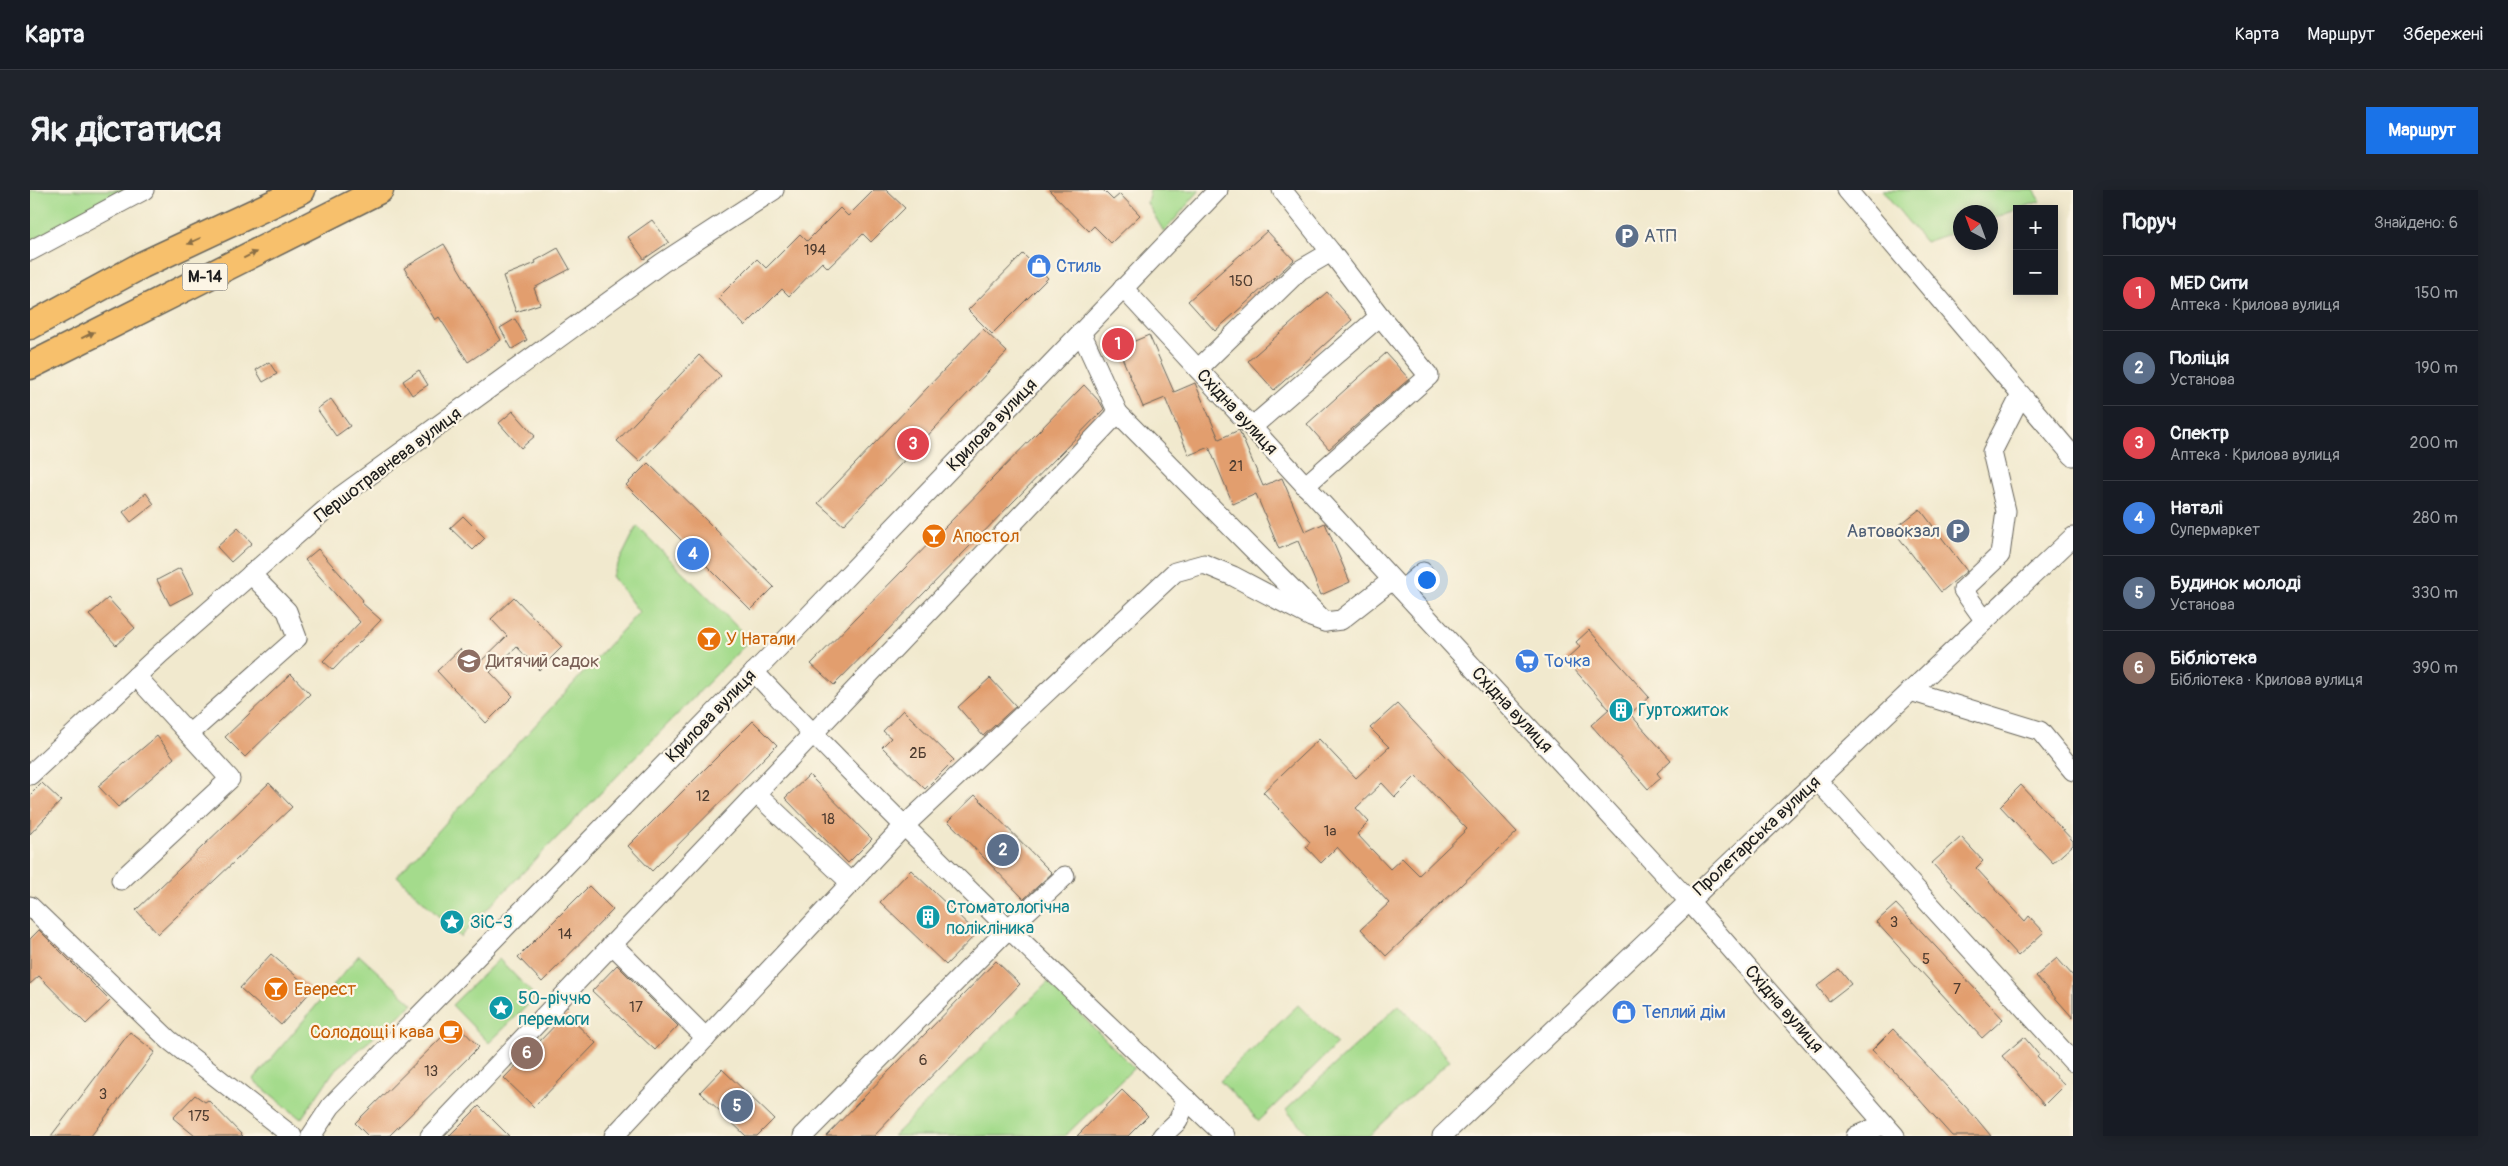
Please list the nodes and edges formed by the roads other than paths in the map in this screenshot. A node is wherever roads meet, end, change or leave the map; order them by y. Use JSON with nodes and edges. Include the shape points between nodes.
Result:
{"nodes":[{"id":1,"x":144,"y":190,"type":"edge"},
{"id":2,"x":302,"y":190,"type":"edge"},
{"id":3,"x":380,"y":190,"type":"edge"},
{"id":4,"x":774,"y":190,"type":"edge"},
{"id":5,"x":1218,"y":190,"type":"edge"},
{"id":6,"x":1282,"y":190,"type":"edge"},
{"id":7,"x":1847,"y":190,"type":"edge"},
{"id":8,"x":30,"y":251,"type":"edge"},
{"id":9,"x":1331,"y":252,"type":"junction"},
{"id":10,"x":1123,"y":288,"type":"junction"},
{"id":11,"x":1380,"y":316,"type":"junction"},
{"id":12,"x":30,"y":326,"type":"edge"},
{"id":13,"x":1081,"y":332,"type":"junction"},
{"id":14,"x":30,"y":367,"type":"edge"},
{"id":15,"x":1198,"y":369,"type":"junction"},
{"id":16,"x":2021,"y":394,"type":"junction"},
{"id":17,"x":1118,"y":412,"type":"junction"},
{"id":18,"x":1252,"y":428,"type":"junction"},
{"id":19,"x":2073,"y":456,"type":"edge"},
{"id":20,"x":1305,"y":486,"type":"junction"},
{"id":21,"x":2073,"y":537,"type":"edge"},
{"id":22,"x":1423,"y":572,"type":"dead end"},
{"id":23,"x":251,"y":574,"type":"junction"},
{"id":24,"x":1397,"y":585,"type":"junction"},
{"id":25,"x":1985,"y":620,"type":"junction"},
{"id":26,"x":1325,"y":622,"type":"junction"},
{"id":27,"x":754,"y":672,"type":"junction"},
{"id":28,"x":136,"y":676,"type":"junction"},
{"id":29,"x":1910,"y":691,"type":"junction"},
{"id":30,"x":189,"y":734,"type":"junction"},
{"id":31,"x":813,"y":735,"type":"junction"},
{"id":32,"x":2073,"y":771,"type":"edge"},
{"id":33,"x":30,"y":775,"type":"edge"},
{"id":34,"x":1818,"y":780,"type":"junction"},
{"id":35,"x":757,"y":794,"type":"junction"},
{"id":36,"x":904,"y":826,"type":"junction"},
{"id":37,"x":1065,"y":876,"type":"dead end"},
{"id":38,"x":121,"y":880,"type":"dead end"},
{"id":39,"x":851,"y":883,"type":"junction"},
{"id":40,"x":1689,"y":901,"type":"junction"},
{"id":41,"x":30,"y":906,"type":"edge"},
{"id":42,"x":1008,"y":929,"type":"junction"},
{"id":43,"x":612,"y":944,"type":"junction"},
{"id":44,"x":706,"y":1038,"type":"junction"},
{"id":45,"x":2073,"y":1062,"type":"edge"},
{"id":46,"x":1187,"y":1099,"type":"junction"},
{"id":47,"x":1890,"y":1130,"type":"edge"},
{"id":48,"x":292,"y":1136,"type":"edge"},
{"id":49,"x":311,"y":1136,"type":"edge"},
{"id":50,"x":430,"y":1136,"type":"edge"},
{"id":51,"x":614,"y":1136,"type":"edge"},
{"id":52,"x":803,"y":1136,"type":"edge"},
{"id":53,"x":1162,"y":1136,"type":"edge"},
{"id":54,"x":1225,"y":1136,"type":"edge"},
{"id":55,"x":1442,"y":1136,"type":"edge"},
{"id":56,"x":1856,"y":1136,"type":"edge"}],
"edges":[{"from":1,"to":8,"type":"street"},
{"from":2,"to":12,"type":"highway","number":"М-14","one_way":true,"via":[[142,265]]},
{"from":14,"to":3,"type":"highway","number":"М-14","one_way":true,"via":[[52,353]]},
{"from":4,"to":23,"type":"street","name":"Першотравнева вулиця","via":[[662,263],[342,496]]},
{"from":5,"to":10,"type":"street","name":"Крилова вулиця"},
{"from":6,"to":9,"type":"street"},
{"from":7,"to":16,"type":"street"},
{"from":9,"to":11,"type":"street"},
{"from":9,"to":15,"type":"street","via":[[1300,270]]},
{"from":10,"to":13,"type":"street","name":"Крилова вулиця"},
{"from":10,"to":15,"type":"street","name":"Східна вулиця"},
{"from":11,"to":18,"type":"street"},
{"from":11,"to":20,"type":"street","via":[[1429,376]]},
{"from":13,"to":17,"type":"street"},
{"from":13,"to":27,"type":"street","name":"Крилова вулиця"},
{"from":15,"to":18,"type":"street","name":"Східна вулиця"},
{"from":16,"to":19,"type":"street"},
{"from":16,"to":25,"type":"street","via":[[1992,452],[2006,511],[2000,555],[1963,590]]},
{"from":17,"to":26,"type":"street"},
{"from":17,"to":31,"type":"street"},
{"from":18,"to":20,"type":"street","name":"Східна вулиця"},
{"from":20,"to":24,"type":"street","name":"Східна вулиця"},
{"from":21,"to":25,"type":"street","name":"Пролетарська вулиця"},
{"from":22,"to":24,"type":"street"},
{"from":23,"to":28,"type":"street","name":"Першотравнева вулиця"},
{"from":23,"to":30,"type":"street","via":[[287,612],[297,638]]},
{"from":24,"to":26,"type":"street","via":[[1341,620]]},
{"from":24,"to":40,"type":"street","name":"Східна вулиця"},
{"from":25,"to":29,"type":"street","name":"Пролетарська вулиця"},
{"from":26,"to":36,"type":"street","via":[[1204,564],[1175,572]]},
{"from":27,"to":31,"type":"street"},
{"from":27,"to":49,"type":"street","name":"Крилова вулиця","via":[[330,1106]]},
{"from":28,"to":30,"type":"street"},
{"from":28,"to":33,"type":"street","name":"Першотравнева вулиця"},
{"from":29,"to":32,"type":"street","via":[[2040,731]]},
{"from":29,"to":34,"type":"street","name":"Пролетарська вулиця"},
{"from":30,"to":38,"type":"street","via":[[230,779]]},
{"from":31,"to":35,"type":"street"},
{"from":31,"to":36,"type":"street"},
{"from":34,"to":40,"type":"street","name":"Пролетарська вулиця"},
{"from":34,"to":45,"type":"street"},
{"from":35,"to":39,"type":"street"},
{"from":35,"to":43,"type":"street"},
{"from":36,"to":39,"type":"street"},
{"from":36,"to":42,"type":"street"},
{"from":37,"to":42,"type":"street"},
{"from":39,"to":44,"type":"street"},
{"from":40,"to":47,"type":"street","name":"Східна вулиця"},
{"from":40,"to":55,"type":"street","name":"Пролетарська вулиця"},
{"from":41,"to":48,"type":"street","via":[[169,1040]]},
{"from":42,"to":46,"type":"street"},
{"from":42,"to":52,"type":"street"},
{"from":43,"to":44,"type":"street"},
{"from":43,"to":50,"type":"street"},
{"from":44,"to":51,"type":"street"},
{"from":46,"to":53,"type":"street","via":[[1178,1121]]},
{"from":46,"to":54,"type":"street"},
{"from":47,"to":56,"type":"street"}]}
